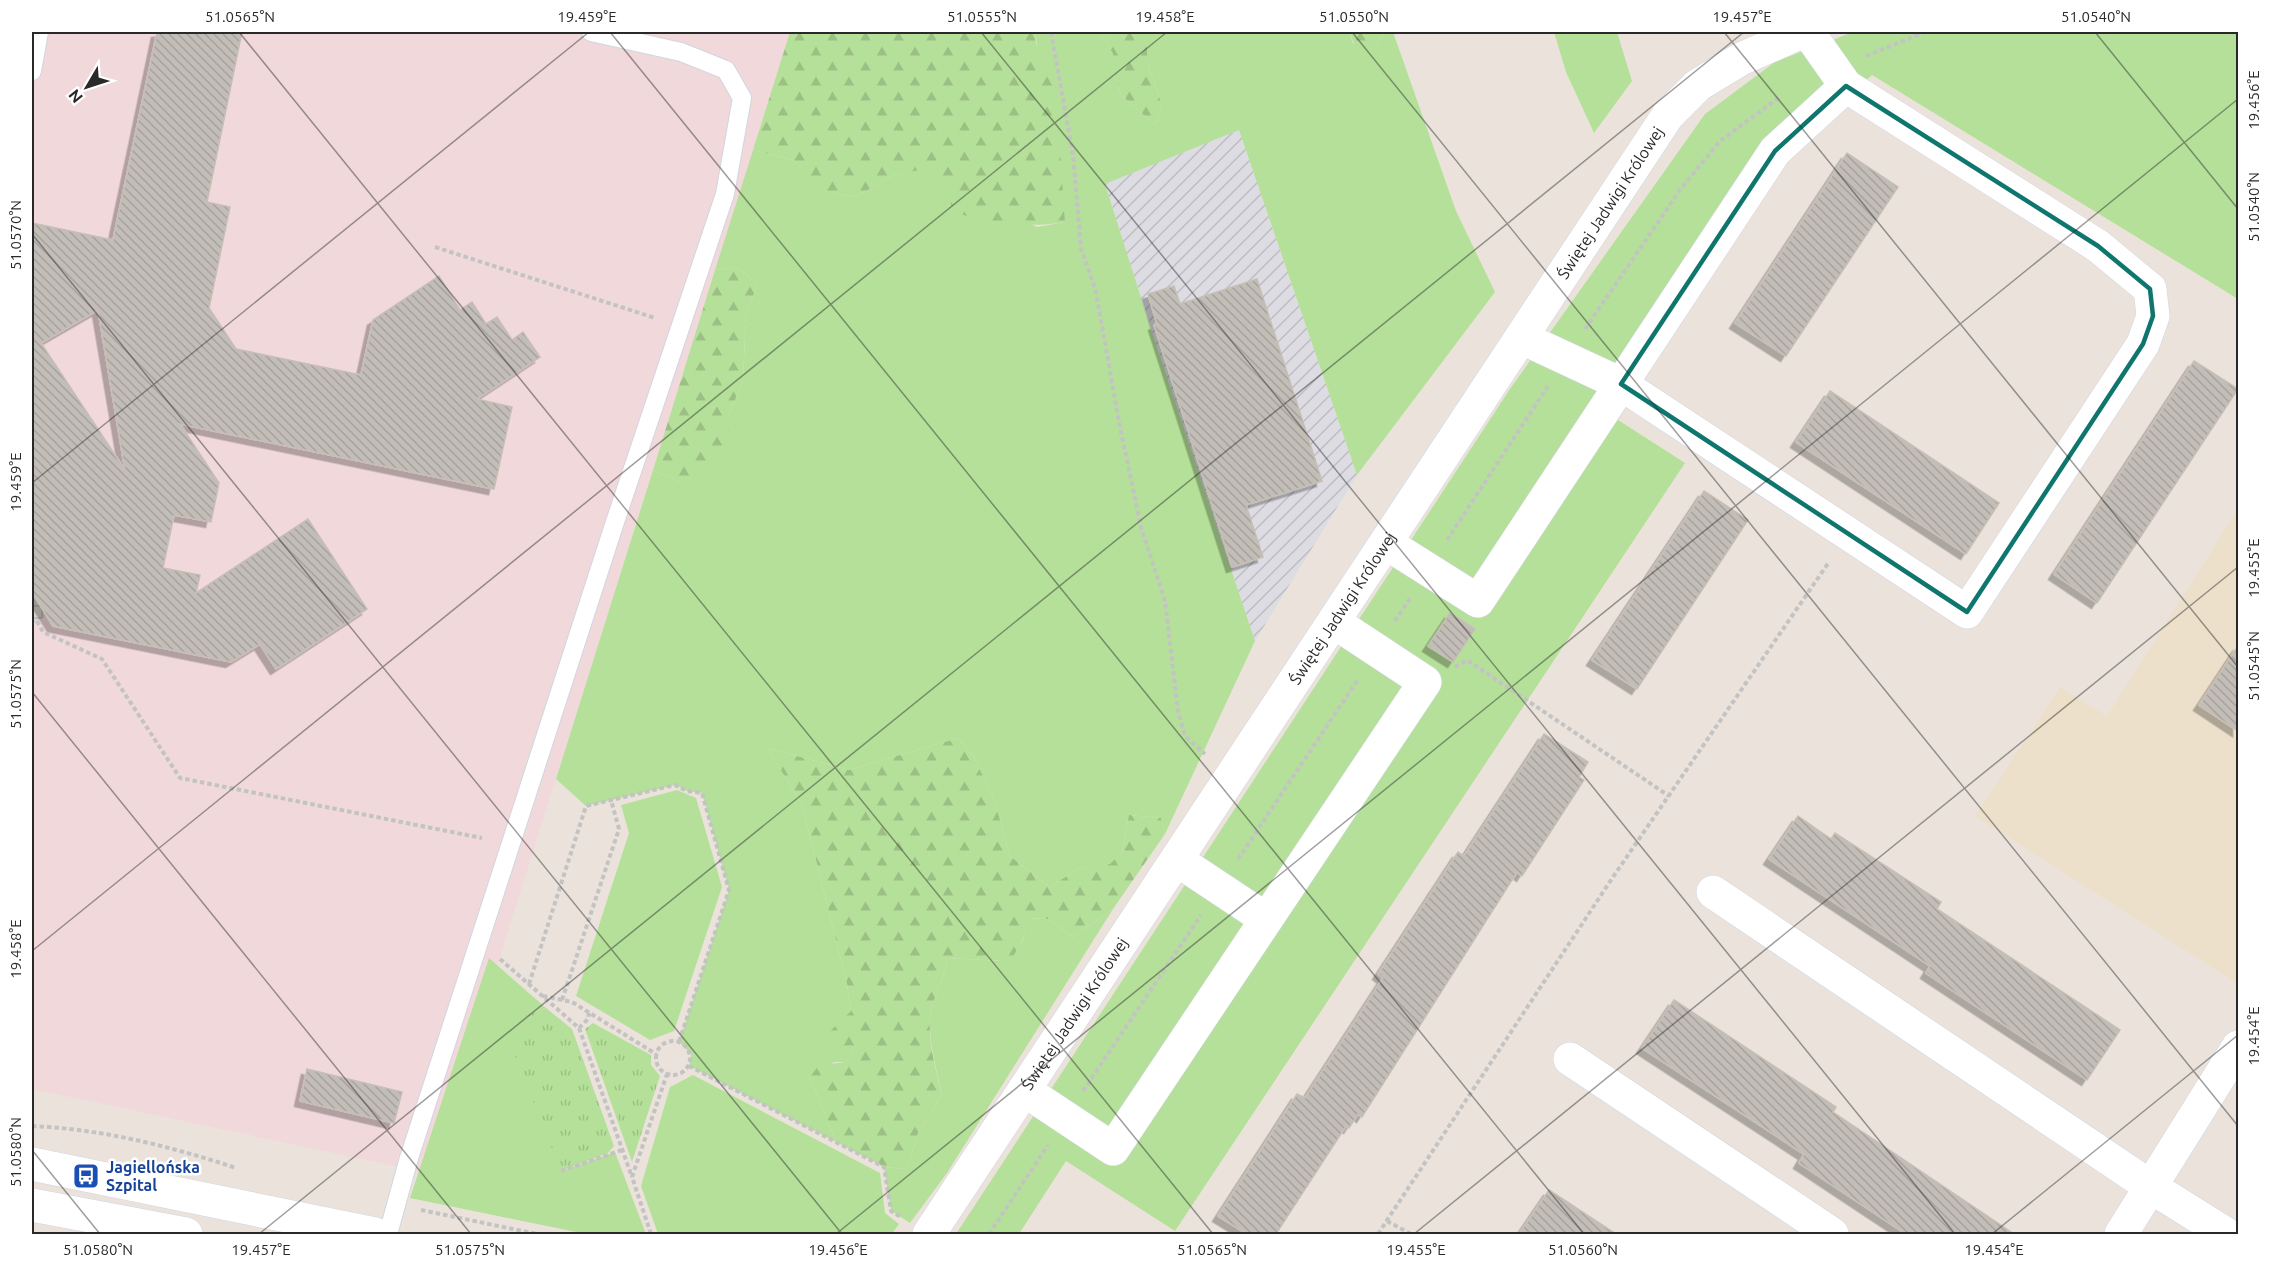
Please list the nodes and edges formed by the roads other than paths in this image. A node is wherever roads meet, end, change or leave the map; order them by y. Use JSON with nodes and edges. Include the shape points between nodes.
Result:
{"nodes":[{"id":1,"x":39,"y":32,"type":"edge"},
{"id":2,"x":591,"y":32,"type":"edge"},
{"id":3,"x":1802,"y":32,"type":"edge"},
{"id":4,"x":1808,"y":32,"type":"edge"},
{"id":5,"x":32,"y":71,"type":"edge"},
{"id":6,"x":1846,"y":86,"type":"junction"},
{"id":7,"x":1522,"y":338,"type":"junction"},
{"id":8,"x":1621,"y":384,"type":"junction"},
{"id":9,"x":1386,"y":543,"type":"junction"},
{"id":10,"x":1334,"y":622,"type":"junction"},
{"id":11,"x":1177,"y":860,"type":"junction"},
{"id":12,"x":1713,"y":892,"type":"dead end"},
{"id":13,"x":1266,"y":919,"type":"junction"},
{"id":14,"x":2238,"y":1047,"type":"edge"},
{"id":15,"x":1570,"y":1059,"type":"dead end"},
{"id":16,"x":1024,"y":1090,"type":"junction"},
{"id":17,"x":32,"y":1164,"type":"edge"},
{"id":18,"x":2151,"y":1187,"type":"junction"},
{"id":19,"x":32,"y":1205,"type":"edge"},
{"id":20,"x":920,"y":1229,"type":"edge"},
{"id":21,"x":1817,"y":1230,"type":"edge"},
{"id":22,"x":186,"y":1234,"type":"edge"},
{"id":23,"x":375,"y":1234,"type":"edge"},
{"id":24,"x":388,"y":1234,"type":"edge"},
{"id":25,"x":2121,"y":1234,"type":"edge"},
{"id":26,"x":2226,"y":1234,"type":"edge"}],
"edges":[{"from":1,"to":5,"type":"lane"},
{"from":2,"to":24,"type":"lane","via":[[681,52],[726,70],[742,98],[725,194],[614,525]]},
{"from":3,"to":7,"type":"street","name":"Świętej Jadwigi Królowej","via":[[1741,59],[1698,85],[1668,115]]},
{"from":4,"to":6,"type":"street"},
{"from":6,"to":8,"type":"street","via":[[1775,151]]},
{"from":6,"to":8,"type":"street","via":[[2098,246],[2150,289],[2153,316],[2143,344],[1967,612]]},
{"from":7,"to":8,"type":"street"},
{"from":7,"to":9,"type":"street","name":"Świętej Jadwigi Królowej"},
{"from":8,"to":9,"type":"street","via":[[1478,601]]},
{"from":9,"to":10,"type":"street","name":"Świętej Jadwigi Królowej"},
{"from":10,"to":11,"type":"street","name":"Świętej Jadwigi Królowej"},
{"from":10,"to":13,"type":"street","via":[[1425,682]]},
{"from":11,"to":13,"type":"street"},
{"from":11,"to":16,"type":"street","name":"Świętej Jadwigi Królowej"},
{"from":12,"to":18,"type":"street"},
{"from":13,"to":16,"type":"street","via":[[1113,1149]]},
{"from":14,"to":18,"type":"street"},
{"from":15,"to":21,"type":"street"},
{"from":16,"to":20,"type":"street","name":"Świętej Jadwigi Królowej"},
{"from":17,"to":23,"type":"street"},
{"from":18,"to":25,"type":"street"},
{"from":18,"to":26,"type":"street"},
{"from":19,"to":22,"type":"street"}]}
